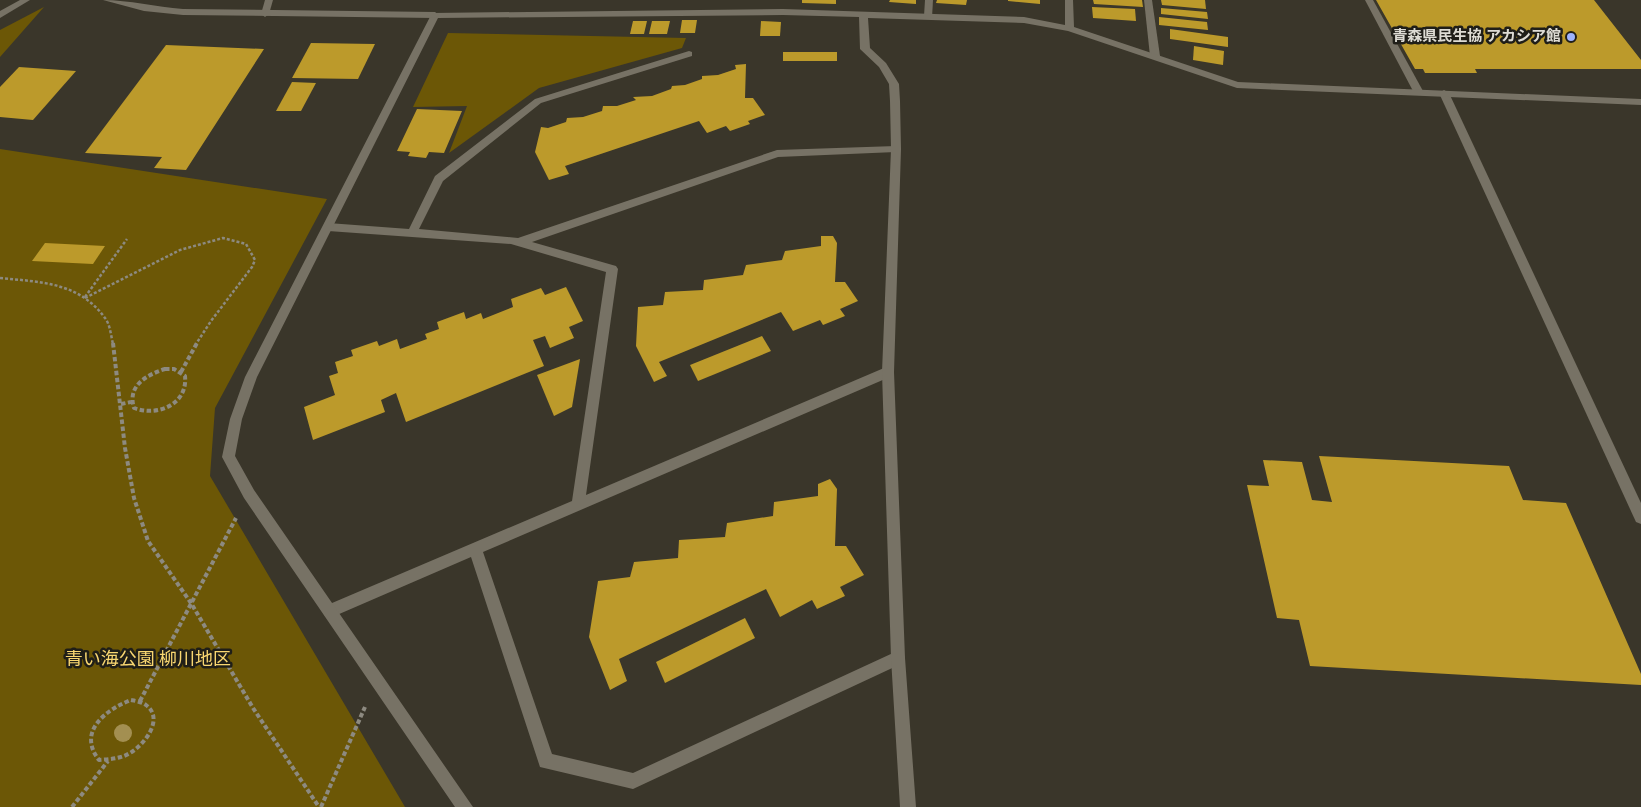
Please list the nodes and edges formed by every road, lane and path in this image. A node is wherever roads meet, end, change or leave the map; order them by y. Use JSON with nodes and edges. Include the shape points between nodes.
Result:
{"nodes":[{"id":1,"x":26,"y":0,"type":"edge"},
{"id":2,"x":107,"y":0,"type":"edge"},
{"id":3,"x":269,"y":0,"type":"edge"},
{"id":4,"x":784,"y":0,"type":"edge"},
{"id":5,"x":930,"y":0,"type":"edge"},
{"id":6,"x":1069,"y":0,"type":"edge"},
{"id":7,"x":1148,"y":0,"type":"edge"},
{"id":8,"x":1369,"y":0,"type":"edge"},
{"id":9,"x":783,"y":12,"type":"junction"},
{"id":10,"x":265,"y":14,"type":"junction"},
{"id":11,"x":863,"y":14,"type":"junction"},
{"id":12,"x":0,"y":15,"type":"edge"},
{"id":13,"x":435,"y":15,"type":"junction"},
{"id":14,"x":929,"y":16,"type":"junction"},
{"id":15,"x":1070,"y":29,"type":"junction"},
{"id":16,"x":690,"y":54,"type":"dead end"},
{"id":17,"x":1155,"y":56,"type":"junction"},
{"id":18,"x":1418,"y":91,"type":"junction"},
{"id":19,"x":1444,"y":92,"type":"junction"},
{"id":20,"x":1641,"y":102,"type":"edge"},
{"id":21,"x":896,"y":149,"type":"junction"},
{"id":22,"x":328,"y":227,"type":"junction"},
{"id":23,"x":412,"y":233,"type":"junction"},
{"id":24,"x":127,"y":239,"type":"dead end"},
{"id":25,"x":519,"y":242,"type":"junction"},
{"id":26,"x":0,"y":278,"type":"edge"},
{"id":27,"x":85,"y":298,"type":"junction"},
{"id":28,"x":181,"y":372,"type":"junction"},
{"id":29,"x":888,"y":372,"type":"junction"},
{"id":30,"x":131,"y":402,"type":"junction"},
{"id":31,"x":121,"y":404,"type":"junction"},
{"id":32,"x":249,"y":493,"type":"junction"},
{"id":33,"x":578,"y":505,"type":"junction"},
{"id":34,"x":1641,"y":518,"type":"edge"},
{"id":35,"x":475,"y":549,"type":"junction"},
{"id":36,"x":191,"y":603,"type":"junction"},
{"id":37,"x":330,"y":612,"type":"junction"},
{"id":38,"x":898,"y":658,"type":"junction"},
{"id":39,"x":377,"y":680,"type":"junction"},
{"id":40,"x":140,"y":701,"type":"junction"},
{"id":41,"x":108,"y":761,"type":"junction"},
{"id":42,"x":72,"y":807,"type":"edge"},
{"id":43,"x":320,"y":807,"type":"edge"},
{"id":44,"x":465,"y":807,"type":"edge"},
{"id":45,"x":908,"y":807,"type":"edge"}],
"edges":[{"from":1,"to":12,"type":"street"},
{"from":2,"to":10,"type":"street","via":[[183,12]]},
{"from":3,"to":10,"type":"street"},
{"from":4,"to":9,"type":"street"},
{"from":5,"to":14,"type":"street"},
{"from":6,"to":15,"type":"street"},
{"from":7,"to":17,"type":"street"},
{"from":8,"to":18,"type":"street"},
{"from":9,"to":11,"type":"street"},
{"from":9,"to":13,"type":"street"},
{"from":10,"to":13,"type":"street"},
{"from":11,"to":14,"type":"street"},
{"from":11,"to":21,"type":"street","via":[[865,49],[883,65],[894,84]]},
{"from":13,"to":22,"type":"street"},
{"from":14,"to":15,"type":"street","via":[[1024,20]]},
{"from":15,"to":17,"type":"street"},
{"from":16,"to":23,"type":"street","via":[[538,101],[439,179]]},
{"from":17,"to":18,"type":"street","via":[[1237,85]]},
{"from":18,"to":19,"type":"street"},
{"from":19,"to":20,"type":"street"},
{"from":19,"to":34,"type":"street"},
{"from":21,"to":25,"type":"street","via":[[777,154]]},
{"from":21,"to":29,"type":"street"},
{"from":22,"to":23,"type":"street"},
{"from":22,"to":32,"type":"street","via":[[251,377],[236,419],[228,457]]},
{"from":23,"to":25,"type":"street"},
{"from":24,"to":27,"type":"path"},
{"from":25,"to":33,"type":"street","via":[[612,269]]},
{"from":26,"to":27,"type":"path","via":[[50,283]]},
{"from":27,"to":28,"type":"path","via":[[180,250],[223,238],[246,244],[255,260],[248,277],[198,339]]},
{"from":27,"to":31,"type":"path","via":[[106,319],[115,350]]},
{"from":28,"to":30,"type":"path","via":[[165,369],[147,376],[134,388]]},
{"from":28,"to":30,"type":"path","via":[[185,376],[186,389],[175,403],[148,413],[134,408]]},
{"from":29,"to":33,"type":"street"},
{"from":29,"to":38,"type":"street"},
{"from":30,"to":31,"type":"path"},
{"from":31,"to":36,"type":"path","via":[[134,498],[148,541]]},
{"from":32,"to":36,"type":"path"},
{"from":32,"to":37,"type":"street"},
{"from":33,"to":35,"type":"street"},
{"from":35,"to":37,"type":"street"},
{"from":35,"to":38,"type":"street","via":[[546,761],[632,781]]},
{"from":36,"to":40,"type":"path"},
{"from":36,"to":43,"type":"path","via":[[253,708]]},
{"from":37,"to":39,"type":"street"},
{"from":38,"to":45,"type":"street"},
{"from":39,"to":43,"type":"path"},
{"from":39,"to":44,"type":"street"},
{"from":40,"to":41,"type":"path","via":[[152,710],[154,718],[147,738],[130,754]]},
{"from":40,"to":41,"type":"path","via":[[121,703],[111,708],[94,726],[90,736],[93,754],[99,760]]},
{"from":41,"to":42,"type":"path"}]}
